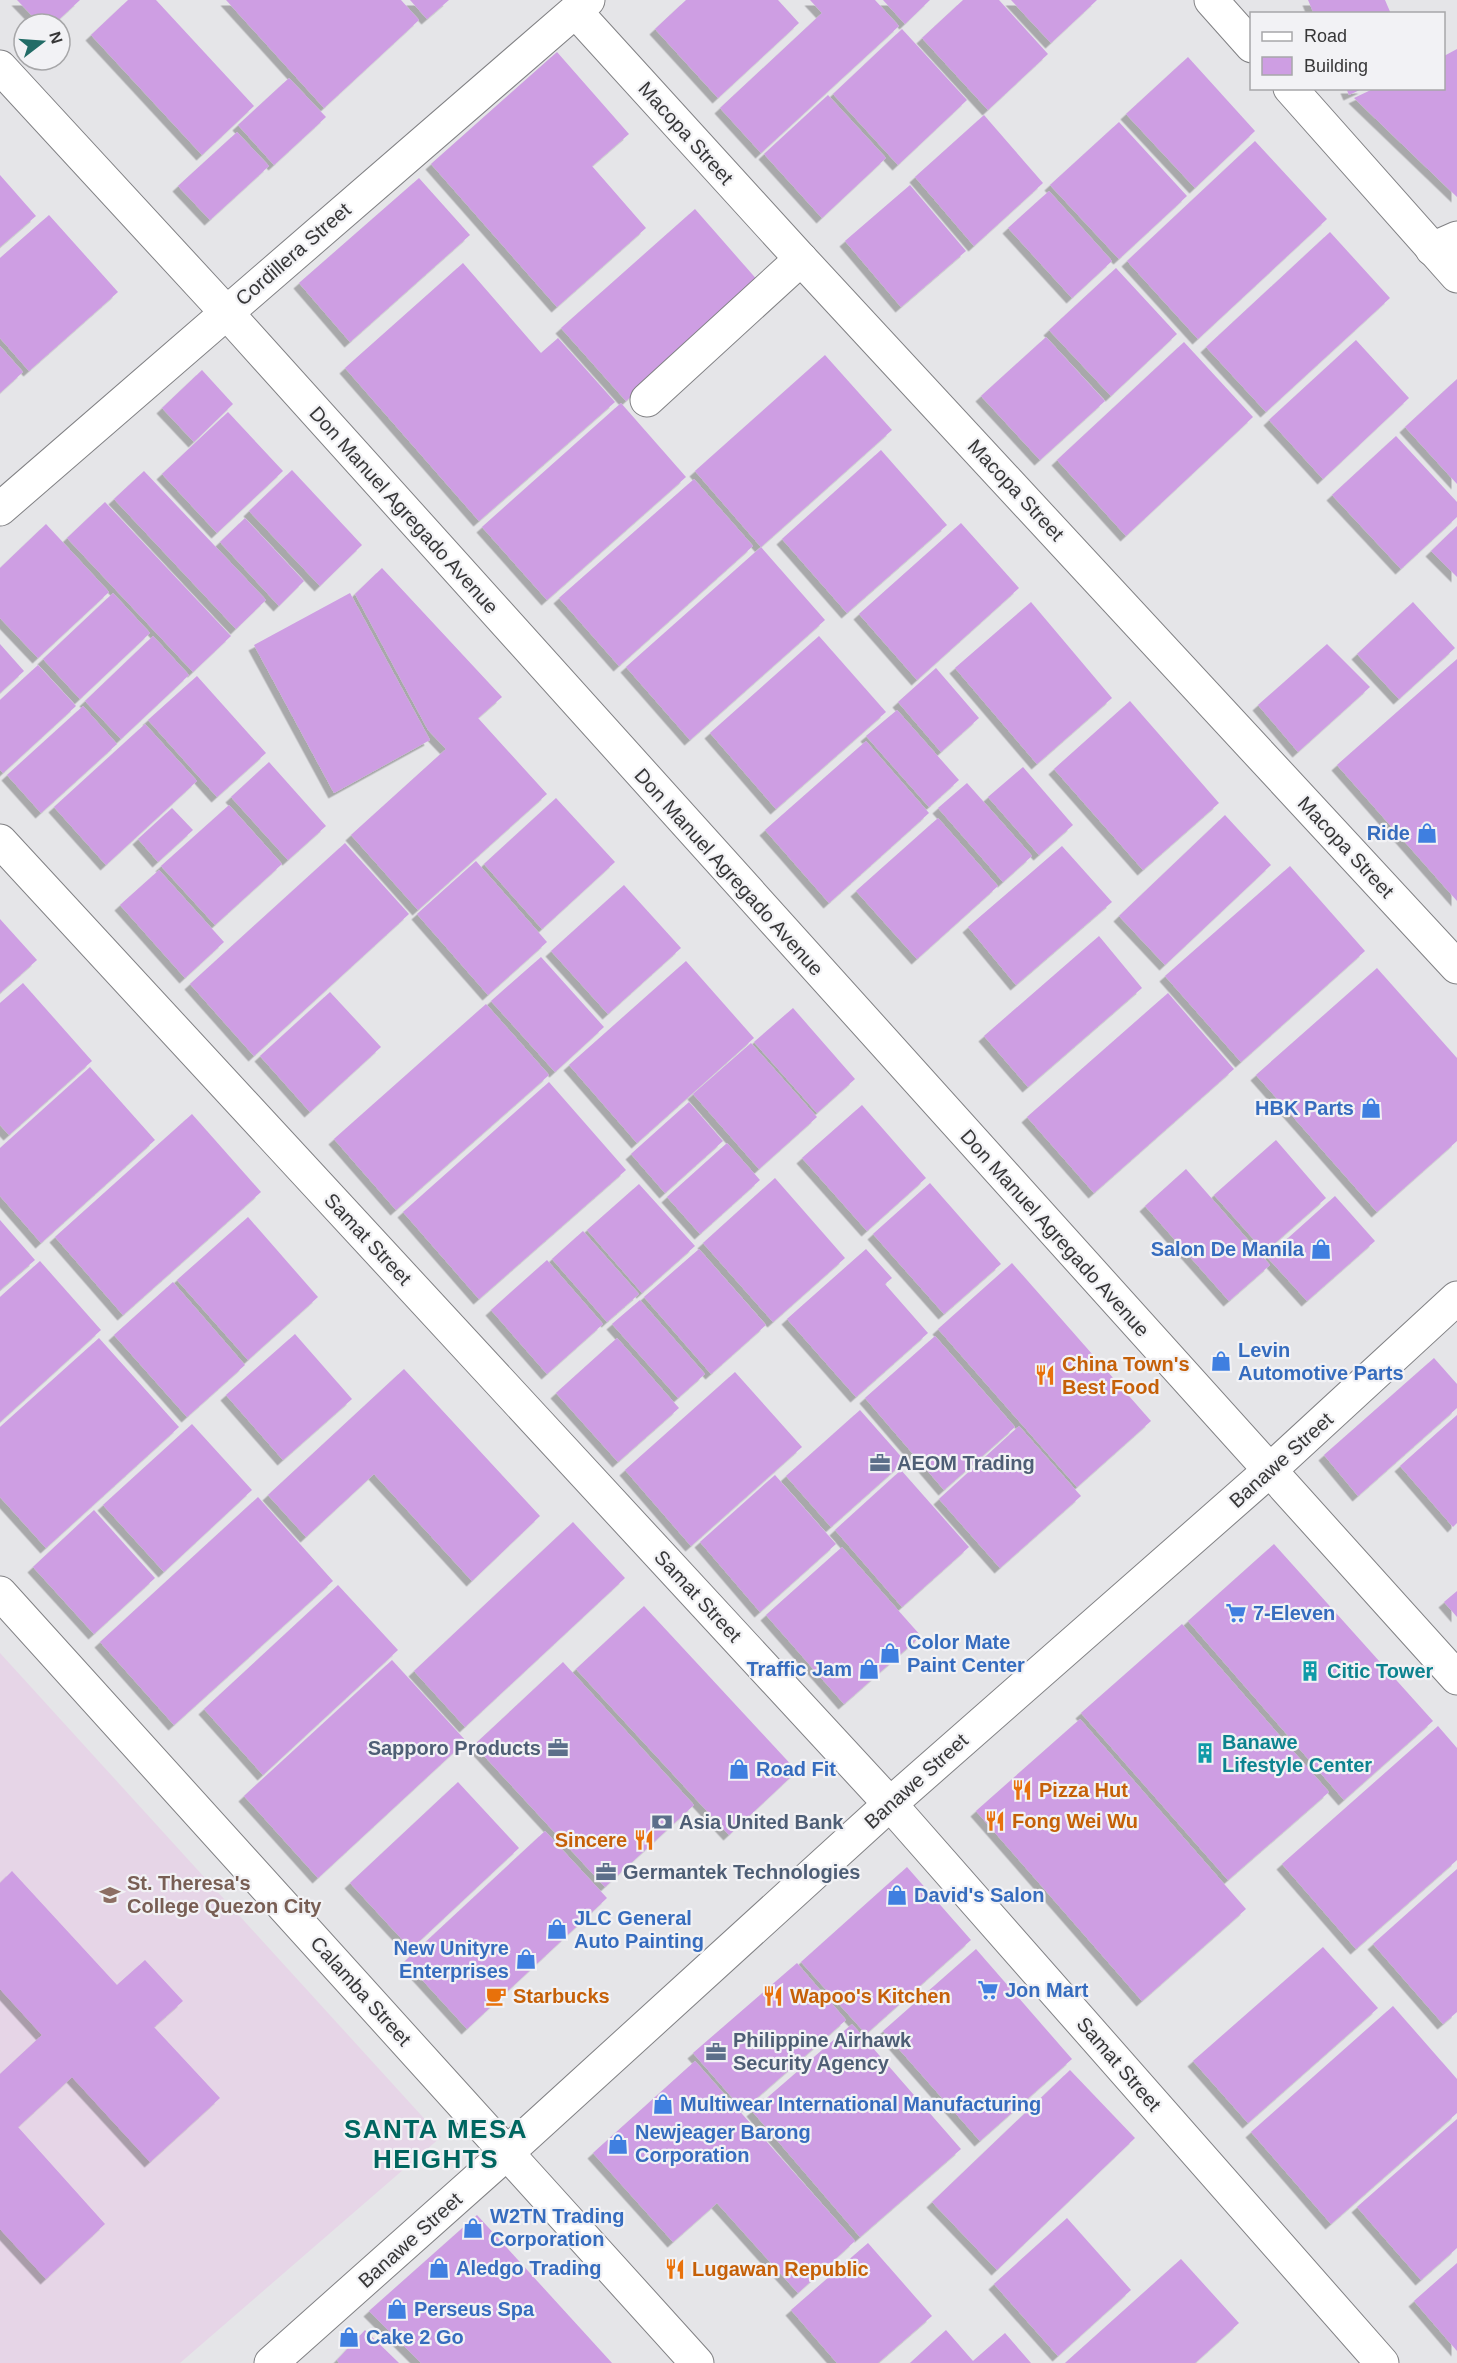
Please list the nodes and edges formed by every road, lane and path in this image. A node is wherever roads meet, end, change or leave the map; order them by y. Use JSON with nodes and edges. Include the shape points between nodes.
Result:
{"nodes":[{"id":1,"x":1211,"y":0,"type":"edge"},
{"id":2,"x":582,"y":6,"type":"edge"},
{"id":3,"x":1250,"y":45,"type":"edge"},
{"id":4,"x":0,"y":67,"type":"edge"},
{"id":5,"x":1292,"y":90,"type":"edge"},
{"id":6,"x":1445,"y":243,"type":"edge"},
{"id":7,"x":801,"y":259,"type":"junction"},
{"id":8,"x":1457,"y":276,"type":"edge"},
{"id":9,"x":226,"y":312,"type":"junction"},
{"id":10,"x":647,"y":400,"type":"dead end"},
{"id":11,"x":0,"y":509,"type":"edge"},
{"id":12,"x":0,"y":841,"type":"edge"},
{"id":13,"x":1457,"y":967,"type":"edge"},
{"id":14,"x":1457,"y":1298,"type":"edge"},
{"id":15,"x":1269,"y":1471,"type":"junction"},
{"id":16,"x":0,"y":1593,"type":"edge"},
{"id":17,"x":1457,"y":1678,"type":"edge"},
{"id":18,"x":890,"y":1804,"type":"junction"},
{"id":19,"x":508,"y":2152,"type":"junction"},
{"id":20,"x":271,"y":2363,"type":"edge"},
{"id":21,"x":697,"y":2363,"type":"edge"},
{"id":22,"x":1382,"y":2363,"type":"edge"}],
"edges":[{"from":1,"to":3,"type":"street"},
{"from":2,"to":7,"type":"street","name":"Macopa Street"},
{"from":2,"to":9,"type":"street","name":"Cordillera Street"},
{"from":4,"to":9,"type":"street","name":"Don Manuel Agregado Avenue"},
{"from":5,"to":6,"type":"street"},
{"from":6,"to":8,"type":"street"},
{"from":7,"to":10,"type":"street"},
{"from":7,"to":13,"type":"street","name":"Macopa Street"},
{"from":9,"to":11,"type":"street","name":"Cordillera Street"},
{"from":9,"to":15,"type":"street","name":"Don Manuel Agregado Avenue"},
{"from":12,"to":18,"type":"street","name":"Samat Street"},
{"from":14,"to":15,"type":"street","name":"Banawe Street"},
{"from":15,"to":17,"type":"street","name":"Don Manuel Agregado Avenue"},
{"from":15,"to":18,"type":"street","name":"Banawe Street"},
{"from":16,"to":19,"type":"street","name":"Calamba Street"},
{"from":18,"to":19,"type":"street","name":"Banawe Street"},
{"from":18,"to":22,"type":"street","name":"Samat Street"},
{"from":19,"to":20,"type":"street","name":"Banawe Street"},
{"from":19,"to":21,"type":"street","name":"Calamba Street"}]}
